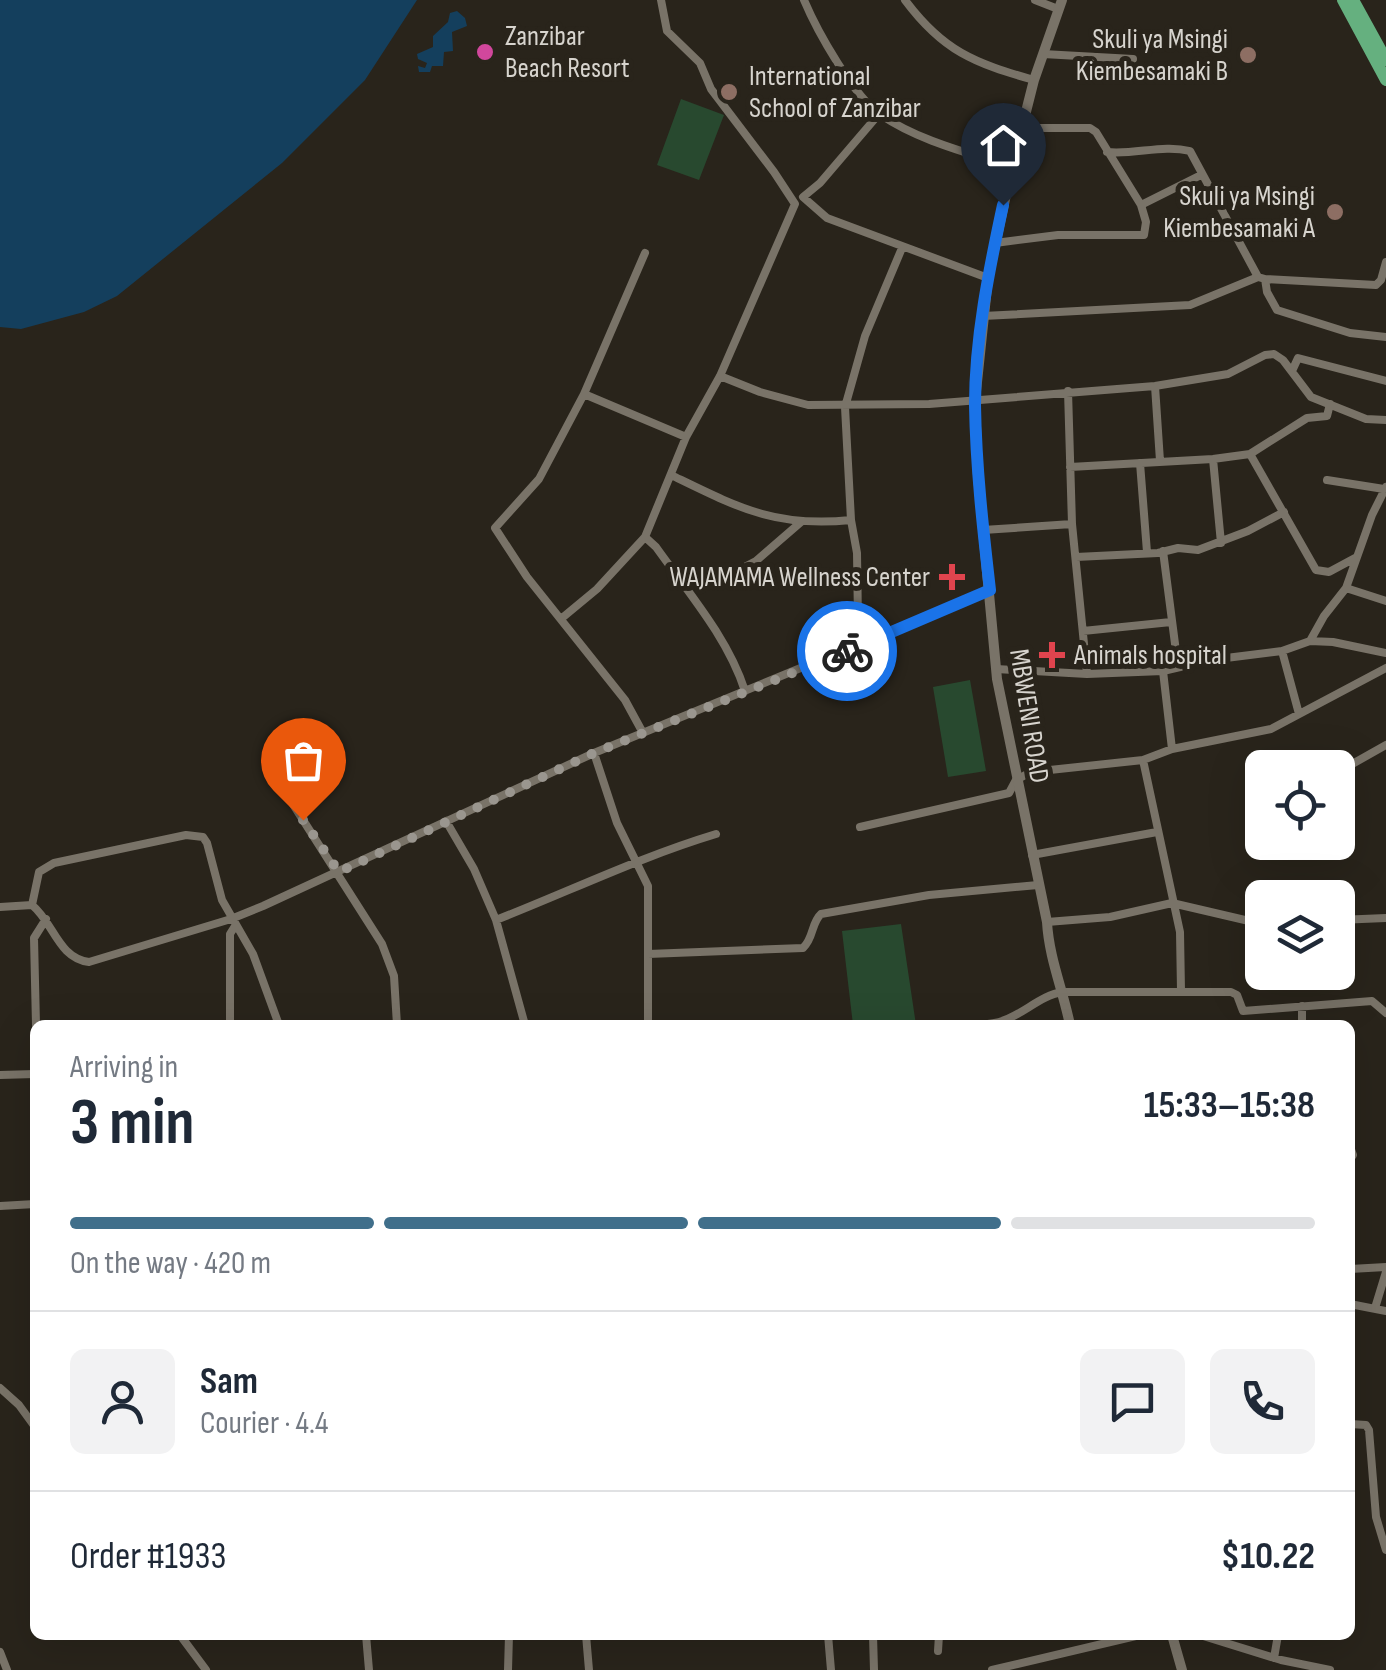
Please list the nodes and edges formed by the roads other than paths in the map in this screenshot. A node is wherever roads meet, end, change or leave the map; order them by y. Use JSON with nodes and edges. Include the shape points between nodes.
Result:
{"nodes":[{"id":1,"x":661,"y":0,"type":"edge"},
{"id":2,"x":804,"y":0,"type":"edge"},
{"id":3,"x":906,"y":0,"type":"edge"},
{"id":4,"x":1035,"y":0,"type":"edge"},
{"id":5,"x":1343,"y":0,"type":"edge"},
{"id":6,"x":1353,"y":0,"type":"edge"},
{"id":7,"x":1060,"y":4,"type":"edge"},
{"id":8,"x":1043,"y":54,"type":"junction"},
{"id":9,"x":1133,"y":60,"type":"dead end"},
{"id":10,"x":1386,"y":60,"type":"edge"},
{"id":11,"x":1034,"y":80,"type":"junction"},
{"id":12,"x":1386,"y":80,"type":"edge"},
{"id":13,"x":879,"y":114,"type":"junction"},
{"id":14,"x":1021,"y":128,"type":"junction"},
{"id":15,"x":1107,"y":152,"type":"junction"},
{"id":16,"x":1012,"y":166,"type":"junction"},
{"id":17,"x":1201,"y":175,"type":"junction"},
{"id":18,"x":803,"y":197,"type":"junction"},
{"id":19,"x":794,"y":204,"type":"junction"},
{"id":20,"x":1141,"y":206,"type":"junction"},
{"id":21,"x":995,"y":244,"type":"junction"},
{"id":22,"x":902,"y":248,"type":"junction"},
{"id":23,"x":645,"y":253,"type":"dead end"},
{"id":24,"x":1386,"y":262,"type":"edge"},
{"id":25,"x":988,"y":278,"type":"junction"},
{"id":26,"x":1262,"y":278,"type":"junction"},
{"id":27,"x":983,"y":316,"type":"junction"},
{"id":28,"x":1386,"y":338,"type":"edge"},
{"id":29,"x":1292,"y":371,"type":"junction"},
{"id":30,"x":720,"y":376,"type":"junction"},
{"id":31,"x":1386,"y":381,"type":"edge"},
{"id":32,"x":1155,"y":386,"type":"junction"},
{"id":33,"x":1068,"y":391,"type":"junction"},
{"id":34,"x":584,"y":394,"type":"junction"},
{"id":35,"x":975,"y":401,"type":"junction"},
{"id":36,"x":1330,"y":404,"type":"junction"},
{"id":37,"x":845,"y":406,"type":"junction"},
{"id":38,"x":1386,"y":420,"type":"edge"},
{"id":39,"x":686,"y":436,"type":"junction"},
{"id":40,"x":1250,"y":454,"type":"junction"},
{"id":41,"x":1212,"y":459,"type":"junction"},
{"id":42,"x":1160,"y":462,"type":"junction"},
{"id":43,"x":1140,"y":463,"type":"junction"},
{"id":44,"x":1070,"y":467,"type":"junction"},
{"id":45,"x":671,"y":475,"type":"junction"},
{"id":46,"x":1328,"y":480,"type":"dead end"},
{"id":47,"x":1385,"y":488,"type":"edge"},
{"id":48,"x":1284,"y":512,"type":"junction"},
{"id":49,"x":850,"y":520,"type":"junction"},
{"id":50,"x":800,"y":522,"type":"junction"},
{"id":51,"x":1072,"y":524,"type":"junction"},
{"id":52,"x":983,"y":530,"type":"junction"},
{"id":53,"x":645,"y":537,"type":"junction"},
{"id":54,"x":1221,"y":543,"type":"junction"},
{"id":55,"x":1163,"y":550,"type":"junction"},
{"id":56,"x":1147,"y":552,"type":"junction"},
{"id":57,"x":1076,"y":557,"type":"junction"},
{"id":58,"x":1355,"y":558,"type":"junction"},
{"id":59,"x":732,"y":573,"type":"dead end"},
{"id":60,"x":1346,"y":588,"type":"junction"},
{"id":61,"x":990,"y":590,"type":"junction"},
{"id":62,"x":1386,"y":601,"type":"edge"},
{"id":63,"x":562,"y":618,"type":"junction"},
{"id":64,"x":1172,"y":622,"type":"junction"},
{"id":65,"x":1083,"y":631,"type":"junction"},
{"id":66,"x":869,"y":642,"type":"junction"},
{"id":67,"x":1310,"y":642,"type":"junction"},
{"id":68,"x":1282,"y":651,"type":"junction"},
{"id":69,"x":1386,"y":652,"type":"edge"},
{"id":70,"x":1178,"y":666,"type":"junction"},
{"id":71,"x":996,"y":668,"type":"junction"},
{"id":72,"x":1386,"y":668,"type":"edge"},
{"id":73,"x":1163,"y":671,"type":"junction"},
{"id":74,"x":1086,"y":674,"type":"junction"},
{"id":75,"x":745,"y":691,"type":"junction"},
{"id":76,"x":1299,"y":714,"type":"junction"},
{"id":77,"x":643,"y":733,"type":"junction"},
{"id":78,"x":1386,"y":745,"type":"edge"},
{"id":79,"x":1172,"y":749,"type":"junction"},
{"id":80,"x":594,"y":753,"type":"junction"},
{"id":81,"x":1143,"y":760,"type":"junction"},
{"id":82,"x":1355,"y":762,"type":"edge"},
{"id":83,"x":1016,"y":780,"type":"junction"},
{"id":84,"x":282,"y":787,"type":"dead end"},
{"id":85,"x":446,"y":821,"type":"junction"},
{"id":86,"x":860,"y":827,"type":"dead end"},
{"id":87,"x":1157,"y":832,"type":"junction"},
{"id":88,"x":716,"y":834,"type":"dead end"},
{"id":89,"x":1032,"y":855,"type":"junction"},
{"id":90,"x":637,"y":859,"type":"junction"},
{"id":91,"x":339,"y":872,"type":"junction"},
{"id":92,"x":1038,"y":886,"type":"junction"},
{"id":93,"x":1172,"y":903,"type":"junction"},
{"id":94,"x":32,"y":905,"type":"junction"},
{"id":95,"x":0,"y":908,"type":"edge"},
{"id":96,"x":1386,"y":918,"type":"edge"},
{"id":97,"x":46,"y":919,"type":"junction"},
{"id":98,"x":1355,"y":919,"type":"edge"},
{"id":99,"x":496,"y":920,"type":"junction"},
{"id":100,"x":1245,"y":920,"type":"edge"},
{"id":101,"x":233,"y":922,"type":"junction"},
{"id":102,"x":1046,"y":922,"type":"junction"},
{"id":103,"x":648,"y":954,"type":"junction"},
{"id":104,"x":1181,"y":991,"type":"junction"},
{"id":105,"x":1063,"y":992,"type":"junction"},
{"id":106,"x":1302,"y":1006,"type":"junction"},
{"id":107,"x":1386,"y":1013,"type":"edge"},
{"id":108,"x":36,"y":1020,"type":"edge"},
{"id":109,"x":230,"y":1020,"type":"edge"},
{"id":110,"x":277,"y":1020,"type":"edge"},
{"id":111,"x":396,"y":1020,"type":"edge"},
{"id":112,"x":524,"y":1020,"type":"edge"},
{"id":113,"x":648,"y":1020,"type":"edge"},
{"id":114,"x":1005,"y":1020,"type":"edge"},
{"id":115,"x":1069,"y":1020,"type":"edge"},
{"id":116,"x":1302,"y":1020,"type":"edge"},
{"id":117,"x":30,"y":1074,"type":"edge"},
{"id":118,"x":0,"y":1076,"type":"edge"},
{"id":119,"x":30,"y":1204,"type":"edge"},
{"id":120,"x":0,"y":1206,"type":"edge"},
{"id":121,"x":1355,"y":1269,"type":"edge"},
{"id":122,"x":1386,"y":1269,"type":"edge"},
{"id":123,"x":1355,"y":1305,"type":"edge"},
{"id":124,"x":1375,"y":1308,"type":"junction"},
{"id":125,"x":1386,"y":1310,"type":"edge"},
{"id":126,"x":0,"y":1388,"type":"edge"},
{"id":127,"x":30,"y":1420,"type":"edge"},
{"id":128,"x":1355,"y":1424,"type":"edge"},
{"id":129,"x":1386,"y":1550,"type":"edge"},
{"id":130,"x":184,"y":1640,"type":"edge"},
{"id":131,"x":366,"y":1640,"type":"edge"},
{"id":132,"x":509,"y":1640,"type":"edge"},
{"id":133,"x":586,"y":1640,"type":"edge"},
{"id":134,"x":829,"y":1640,"type":"edge"},
{"id":135,"x":872,"y":1640,"type":"edge"},
{"id":136,"x":939,"y":1640,"type":"edge"},
{"id":137,"x":1119,"y":1640,"type":"edge"},
{"id":138,"x":1173,"y":1640,"type":"edge"},
{"id":139,"x":1216,"y":1640,"type":"edge"},
{"id":140,"x":1277,"y":1640,"type":"edge"},
{"id":141,"x":0,"y":1652,"type":"edge"},
{"id":142,"x":938,"y":1652,"type":"dead end"},
{"id":143,"x":1274,"y":1658,"type":"junction"},
{"id":144,"x":7,"y":1670,"type":"edge"},
{"id":145,"x":206,"y":1670,"type":"edge"},
{"id":146,"x":369,"y":1670,"type":"edge"},
{"id":147,"x":508,"y":1670,"type":"edge"},
{"id":148,"x":589,"y":1670,"type":"edge"},
{"id":149,"x":832,"y":1670,"type":"edge"},
{"id":150,"x":874,"y":1670,"type":"edge"},
{"id":151,"x":992,"y":1670,"type":"edge"},
{"id":152,"x":1182,"y":1670,"type":"edge"},
{"id":153,"x":1330,"y":1670,"type":"edge"}],
"edges":[{"from":1,"to":19,"type":"street","via":[[667,31],[700,63],[710,90]]},
{"from":2,"to":13,"type":"street"},
{"from":3,"to":11,"type":"street","via":[[954,51]]},
{"from":4,"to":7,"type":"street"},
{"from":5,"to":12,"type":"main road"},
{"from":6,"to":10,"type":"main road"},
{"from":7,"to":8,"type":"street","name":"MBWENI ROAD"},
{"from":8,"to":9,"type":"street"},
{"from":8,"to":11,"type":"street","name":"MBWENI ROAD"},
{"from":11,"to":14,"type":"street","name":"MBWENI ROAD"},
{"from":13,"to":16,"type":"street"},
{"from":13,"to":18,"type":"street"},
{"from":14,"to":15,"type":"street","via":[[1090,128]]},
{"from":14,"to":16,"type":"street","name":"MBWENI ROAD"},
{"from":15,"to":17,"type":"street","via":[[1186,150]]},
{"from":15,"to":20,"type":"street"},
{"from":16,"to":21,"type":"street","name":"MBWENI ROAD"},
{"from":17,"to":20,"type":"street"},
{"from":17,"to":26,"type":"street"},
{"from":18,"to":19,"type":"street"},
{"from":18,"to":22,"type":"street","via":[[827,218]]},
{"from":19,"to":30,"type":"street"},
{"from":20,"to":21,"type":"street","via":[[1144,235],[1058,235]]},
{"from":21,"to":25,"type":"street","name":"MBWENI ROAD"},
{"from":22,"to":25,"type":"street"},
{"from":22,"to":37,"type":"street"},
{"from":23,"to":34,"type":"street"},
{"from":24,"to":26,"type":"street","via":[[1376,285]]},
{"from":25,"to":27,"type":"street","name":"MBWENI ROAD"},
{"from":26,"to":27,"type":"street","via":[[1190,305]]},
{"from":26,"to":28,"type":"street","via":[[1276,310],[1350,334]]},
{"from":27,"to":35,"type":"street","name":"MBWENI ROAD"},
{"from":29,"to":31,"type":"street","via":[[1298,358]]},
{"from":29,"to":32,"type":"street","via":[[1274,354],[1228,374]]},
{"from":29,"to":36,"type":"street","via":[[1311,397]]},
{"from":30,"to":37,"type":"street","via":[[808,405]]},
{"from":30,"to":39,"type":"street"},
{"from":32,"to":33,"type":"street"},
{"from":32,"to":42,"type":"street"},
{"from":33,"to":35,"type":"street"},
{"from":33,"to":44,"type":"street"},
{"from":34,"to":39,"type":"street"},
{"from":34,"to":63,"type":"street","via":[[539,479],[495,528]]},
{"from":35,"to":37,"type":"street"},
{"from":35,"to":52,"type":"street","name":"MBWENI ROAD"},
{"from":36,"to":38,"type":"street"},
{"from":36,"to":40,"type":"street","via":[[1327,416],[1307,418]]},
{"from":37,"to":49,"type":"street"},
{"from":39,"to":45,"type":"street"},
{"from":40,"to":41,"type":"street"},
{"from":40,"to":48,"type":"street"},
{"from":41,"to":42,"type":"street"},
{"from":41,"to":54,"type":"street"},
{"from":42,"to":43,"type":"street"},
{"from":43,"to":44,"type":"street"},
{"from":43,"to":56,"type":"street"},
{"from":44,"to":51,"type":"street"},
{"from":45,"to":50,"type":"street","via":[[742,510]]},
{"from":45,"to":53,"type":"street"},
{"from":46,"to":47,"type":"street"},
{"from":47,"to":58,"type":"street"},
{"from":48,"to":54,"type":"street"},
{"from":48,"to":58,"type":"street","via":[[1316,570],[1330,572]]},
{"from":49,"to":50,"type":"street"},
{"from":49,"to":66,"type":"street","via":[[858,622]]},
{"from":50,"to":59,"type":"street"},
{"from":51,"to":52,"type":"street"},
{"from":51,"to":57,"type":"street"},
{"from":52,"to":61,"type":"street","name":"MBWENI ROAD"},
{"from":53,"to":63,"type":"street"},
{"from":53,"to":75,"type":"street","via":[[718,635]]},
{"from":54,"to":55,"type":"street"},
{"from":55,"to":56,"type":"street"},
{"from":55,"to":64,"type":"street"},
{"from":56,"to":57,"type":"street"},
{"from":57,"to":65,"type":"street"},
{"from":58,"to":60,"type":"street"},
{"from":60,"to":62,"type":"street"},
{"from":60,"to":67,"type":"street"},
{"from":61,"to":66,"type":"street"},
{"from":61,"to":71,"type":"street","name":"MBWENI ROAD"},
{"from":63,"to":77,"type":"street","via":[[626,700]]},
{"from":64,"to":65,"type":"street"},
{"from":64,"to":70,"type":"street"},
{"from":65,"to":74,"type":"street"},
{"from":66,"to":75,"type":"street"},
{"from":67,"to":68,"type":"street"},
{"from":67,"to":69,"type":"street"},
{"from":68,"to":70,"type":"street"},
{"from":68,"to":76,"type":"street"},
{"from":70,"to":73,"type":"street"},
{"from":71,"to":74,"type":"street"},
{"from":71,"to":83,"type":"street","name":"MBWENI ROAD"},
{"from":72,"to":76,"type":"street"},
{"from":73,"to":74,"type":"street"},
{"from":73,"to":79,"type":"street"},
{"from":75,"to":77,"type":"street"},
{"from":76,"to":79,"type":"street","via":[[1271,729]]},
{"from":77,"to":80,"type":"street"},
{"from":78,"to":82,"type":"street"},
{"from":79,"to":81,"type":"street"},
{"from":80,"to":85,"type":"street"},
{"from":80,"to":90,"type":"street","via":[[617,823]]},
{"from":81,"to":83,"type":"street","via":[[1031,772]]},
{"from":81,"to":87,"type":"street"},
{"from":83,"to":86,"type":"street","via":[[1009,793]]},
{"from":83,"to":89,"type":"street","name":"MBWENI ROAD"},
{"from":84,"to":91,"type":"street"},
{"from":85,"to":91,"type":"street"},
{"from":85,"to":99,"type":"street"},
{"from":87,"to":89,"type":"street"},
{"from":87,"to":93,"type":"street"},
{"from":88,"to":90,"type":"street"},
{"from":89,"to":92,"type":"street","name":"MBWENI ROAD"},
{"from":90,"to":99,"type":"street"},
{"from":90,"to":103,"type":"street","via":[[650,896]]},
{"from":91,"to":101,"type":"street"},
{"from":91,"to":111,"type":"street","via":[[382,944]]},
{"from":92,"to":102,"type":"street","name":"MBWENI ROAD"},
{"from":92,"to":103,"type":"street","via":[[820,914],[803,948]]},
{"from":93,"to":100,"type":"street"},
{"from":93,"to":102,"type":"street"},
{"from":93,"to":104,"type":"street","via":[[1180,932]]},
{"from":94,"to":95,"type":"street"},
{"from":94,"to":97,"type":"street"},
{"from":94,"to":101,"type":"street","via":[[39,872],[49,866],[196,835],[207,844]]},
{"from":96,"to":98,"type":"street"},
{"from":97,"to":101,"type":"street","via":[[69,955],[89,962]]},
{"from":97,"to":108,"type":"street","via":[[34,938]]},
{"from":99,"to":112,"type":"street"},
{"from":101,"to":109,"type":"street"},
{"from":101,"to":110,"type":"street","via":[[253,954]]},
{"from":102,"to":105,"type":"street","name":"MBWENI ROAD"},
{"from":103,"to":113,"type":"street"},
{"from":104,"to":105,"type":"street"},
{"from":104,"to":106,"type":"street","via":[[1231,992],[1244,1011]]},
{"from":105,"to":114,"type":"street"},
{"from":105,"to":115,"type":"street","name":"MBWENI ROAD"},
{"from":106,"to":107,"type":"street","via":[[1372,1000]]},
{"from":106,"to":116,"type":"street"},
{"from":117,"to":118,"type":"street"},
{"from":119,"to":120,"type":"street"},
{"from":121,"to":122,"type":"street"},
{"from":122,"to":124,"type":"street"},
{"from":123,"to":124,"type":"street"},
{"from":124,"to":125,"type":"street"},
{"from":126,"to":127,"type":"street"},
{"from":128,"to":129,"type":"street","via":[[1369,1430],[1376,1517]]},
{"from":130,"to":145,"type":"street"},
{"from":131,"to":146,"type":"street"},
{"from":132,"to":147,"type":"street"},
{"from":133,"to":148,"type":"street"},
{"from":134,"to":149,"type":"street"},
{"from":135,"to":150,"type":"street"},
{"from":136,"to":142,"type":"street"},
{"from":137,"to":151,"type":"street"},
{"from":138,"to":152,"type":"street"},
{"from":139,"to":143,"type":"street"},
{"from":140,"to":143,"type":"street"},
{"from":141,"to":144,"type":"street"},
{"from":143,"to":153,"type":"street"}]}
